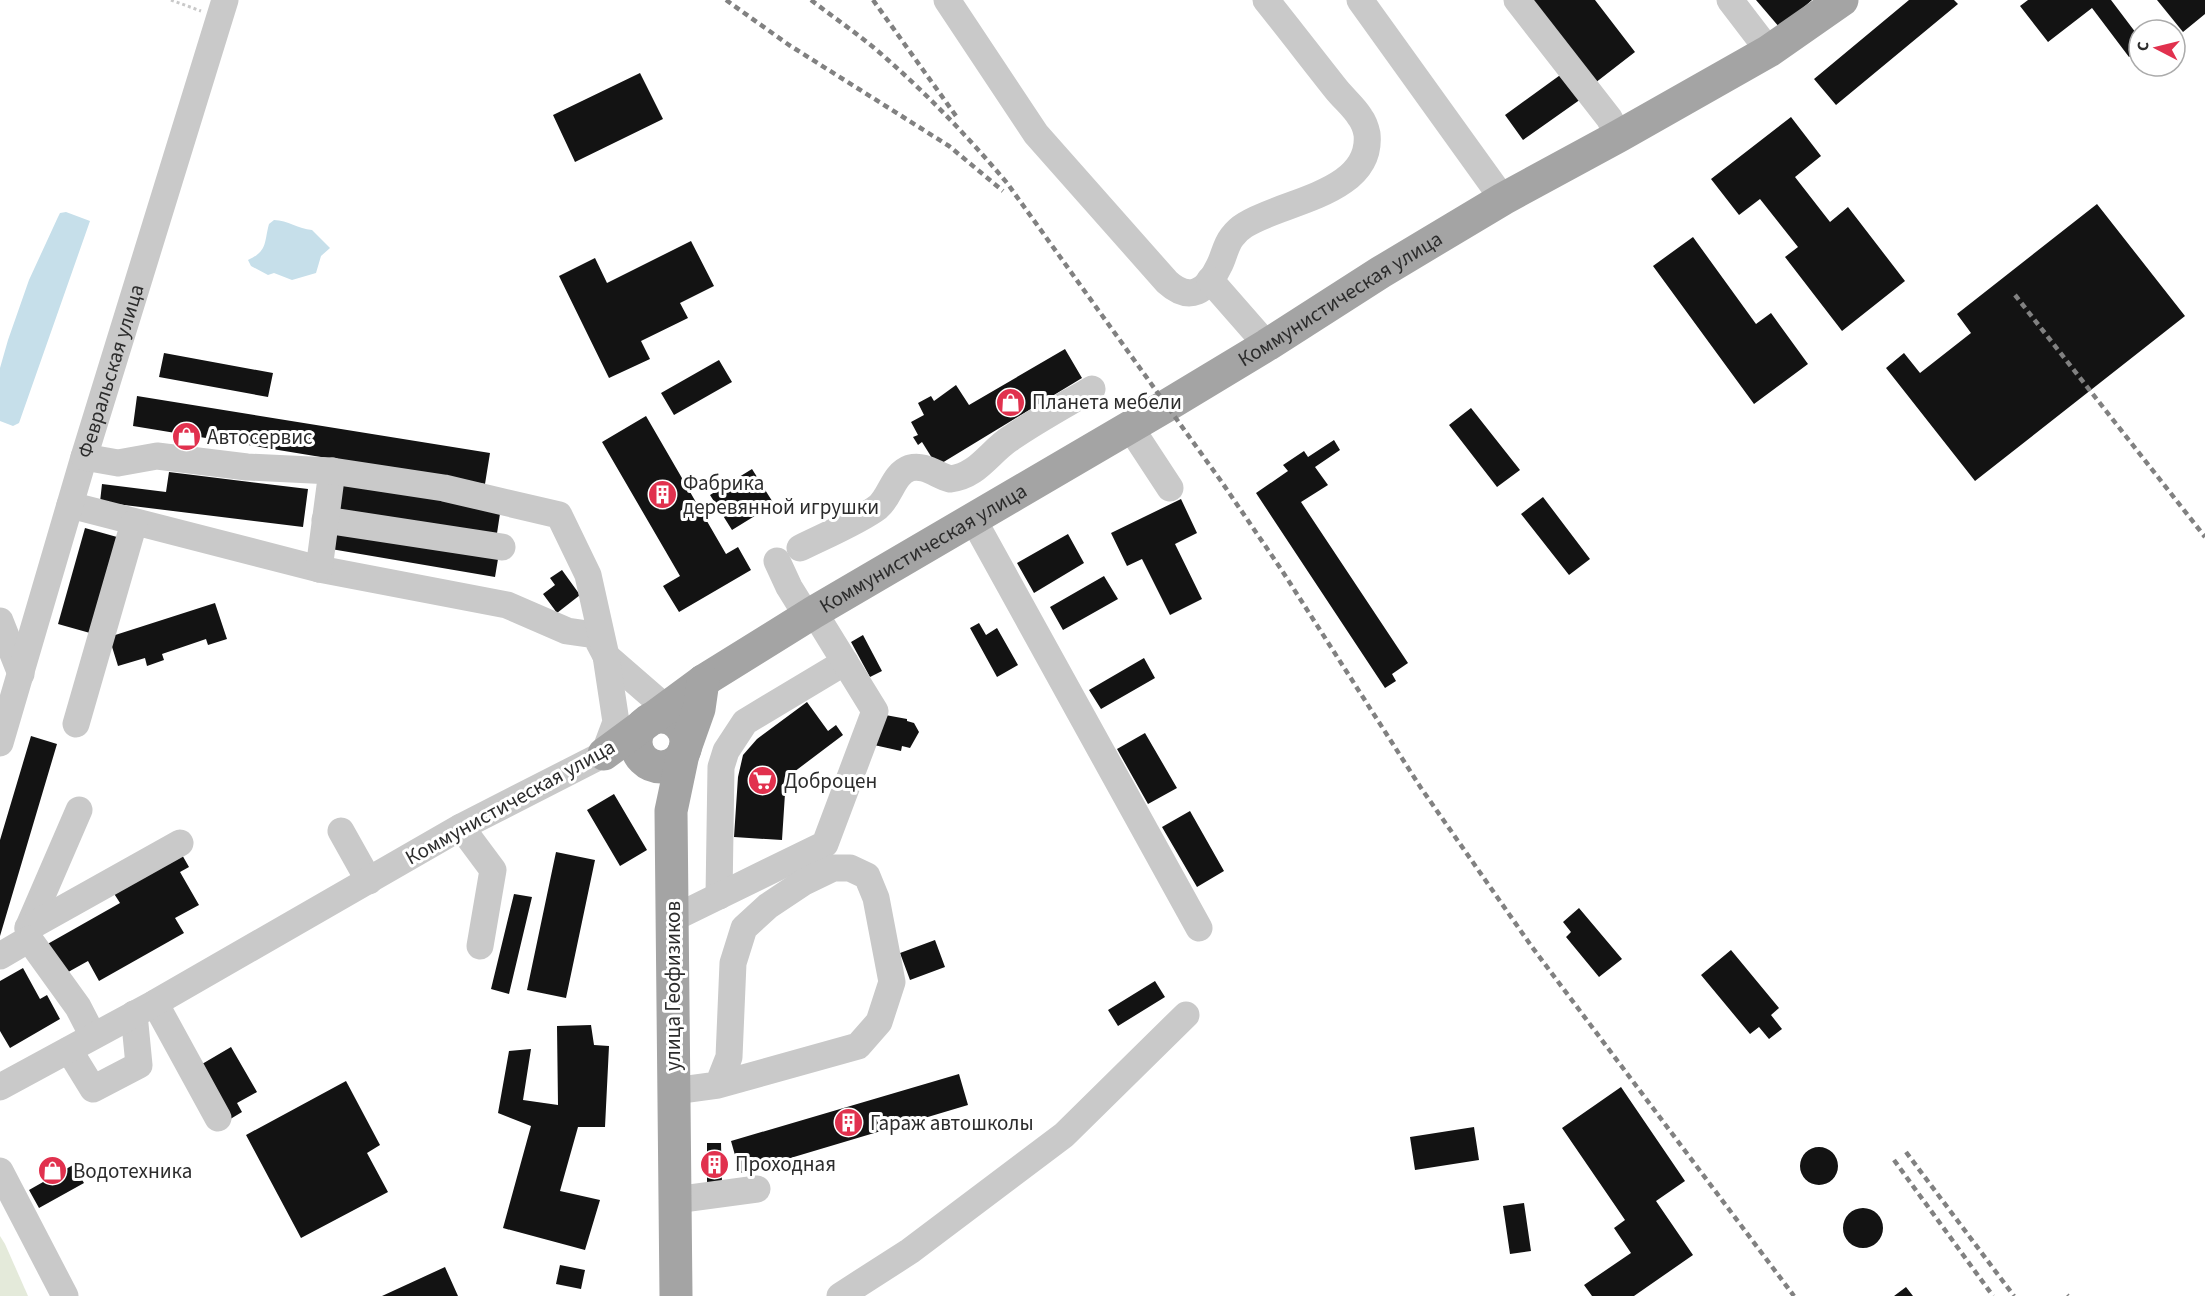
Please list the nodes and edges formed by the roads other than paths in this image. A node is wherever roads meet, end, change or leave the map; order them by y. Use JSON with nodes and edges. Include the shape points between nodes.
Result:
{"nodes":[{"id":1,"x":947,"y":0,"type":"edge"},
{"id":2,"x":1266,"y":0,"type":"edge"},
{"id":3,"x":1360,"y":0,"type":"edge"},
{"id":4,"x":1517,"y":0,"type":"edge"},
{"id":5,"x":1730,"y":0,"type":"edge"},
{"id":6,"x":1842,"y":0,"type":"edge"},
{"id":7,"x":222,"y":9,"type":"edge"},
{"id":8,"x":1770,"y":51,"type":"junction"},
{"id":9,"x":1619,"y":136,"type":"junction"},
{"id":10,"x":1503,"y":199,"type":"junction"},
{"id":11,"x":1210,"y":280,"type":"junction"},
{"id":12,"x":1267,"y":345,"type":"junction"},
{"id":13,"x":1092,"y":389,"type":"dead end"},
{"id":14,"x":1130,"y":427,"type":"junction"},
{"id":15,"x":84,"y":457,"type":"junction"},
{"id":16,"x":973,"y":470,"type":"junction"},
{"id":17,"x":332,"y":471,"type":"junction"},
{"id":18,"x":1170,"y":488,"type":"dead end"},
{"id":19,"x":70,"y":505,"type":"junction"},
{"id":20,"x":984,"y":512,"type":"junction"},
{"id":21,"x":325,"y":520,"type":"junction"},
{"id":22,"x":134,"y":523,"type":"junction"},
{"id":23,"x":502,"y":547,"type":"dead end"},
{"id":24,"x":319,"y":569,"type":"junction"},
{"id":25,"x":810,"y":614,"type":"junction"},
{"id":26,"x":0,"y":621,"type":"edge"},
{"id":27,"x":606,"y":656,"type":"junction"},
{"id":28,"x":845,"y":662,"type":"junction"},
{"id":29,"x":21,"y":675,"type":"junction"},
{"id":30,"x":703,"y":681,"type":"junction"},
{"id":31,"x":656,"y":716,"type":"junction"},
{"id":32,"x":76,"y":724,"type":"dead end"},
{"id":33,"x":1,"y":735,"type":"edge"},
{"id":34,"x":604,"y":754,"type":"junction"},
{"id":35,"x":683,"y":754,"type":"junction"},
{"id":36,"x":646,"y":763,"type":"junction"},
{"id":37,"x":79,"y":810,"type":"dead end"},
{"id":38,"x":671,"y":811,"type":"junction"},
{"id":39,"x":461,"y":827,"type":"junction"},
{"id":40,"x":340,"y":831,"type":"dead end"},
{"id":41,"x":180,"y":843,"type":"dead end"},
{"id":42,"x":369,"y":881,"type":"junction"},
{"id":43,"x":719,"y":896,"type":"junction"},
{"id":44,"x":672,"y":919,"type":"junction"},
{"id":45,"x":1199,"y":928,"type":"dead end"},
{"id":46,"x":28,"y":934,"type":"junction"},
{"id":47,"x":480,"y":946,"type":"dead end"},
{"id":48,"x":0,"y":956,"type":"edge"},
{"id":49,"x":144,"y":1008,"type":"junction"},
{"id":50,"x":1186,"y":1015,"type":"dead end"},
{"id":51,"x":93,"y":1036,"type":"junction"},
{"id":52,"x":69,"y":1050,"type":"junction"},
{"id":53,"x":718,"y":1085,"type":"junction"},
{"id":54,"x":0,"y":1087,"type":"edge"},
{"id":55,"x":674,"y":1091,"type":"junction"},
{"id":56,"x":218,"y":1118,"type":"dead end"},
{"id":57,"x":0,"y":1171,"type":"edge"},
{"id":58,"x":757,"y":1189,"type":"dead end"},
{"id":59,"x":675,"y":1200,"type":"junction"},
{"id":60,"x":64,"y":1296,"type":"edge"},
{"id":61,"x":676,"y":1296,"type":"edge"},
{"id":62,"x":840,"y":1296,"type":"edge"}],
"edges":[{"from":1,"to":11,"type":"street","via":[[1036,134],[1167,282],[1174,289],[1193,294]]},
{"from":2,"to":11,"type":"street","via":[[1361,117],[1367,132],[1366,148],[1351,176],[1339,184],[1244,226],[1233,236]]},
{"from":3,"to":10,"type":"street"},
{"from":4,"to":9,"type":"street","via":[[1610,118]]},
{"from":5,"to":8,"type":"street"},
{"from":6,"to":8,"type":"main road","name":"Коммунистическая улица"},
{"from":7,"to":15,"type":"street","name":"Февральская улица"},
{"from":8,"to":9,"type":"main road","name":"Коммунистическая улица"},
{"from":9,"to":10,"type":"main road","name":"Коммунистическая улица"},
{"from":10,"to":12,"type":"main road","name":"Коммунистическая улица"},
{"from":11,"to":12,"type":"street"},
{"from":12,"to":14,"type":"main road","name":"Коммунистическая улица"},
{"from":13,"to":16,"type":"street","via":[[1009,439]]},
{"from":14,"to":18,"type":"street"},
{"from":14,"to":20,"type":"main road","name":"Коммунистическая улица"},
{"from":15,"to":17,"type":"street","via":[[118,463],[157,456],[247,467]]},
{"from":15,"to":19,"type":"street","name":"Февральская улица"},
{"from":16,"to":20,"type":"street"},
{"from":16,"to":25,"type":"street","via":[[950,479],[931,470],[907,470],[900,474],[879,506],[788,554],[789,587]]},
{"from":17,"to":21,"type":"street"},
{"from":17,"to":27,"type":"street","via":[[444,488],[559,515],[588,575]]},
{"from":19,"to":22,"type":"street"},
{"from":19,"to":29,"type":"street","name":"Февральская улица"},
{"from":20,"to":25,"type":"main road","name":"Коммунистическая улица"},
{"from":20,"to":45,"type":"street"},
{"from":21,"to":23,"type":"street"},
{"from":21,"to":24,"type":"street"},
{"from":22,"to":24,"type":"street"},
{"from":22,"to":32,"type":"street"},
{"from":24,"to":27,"type":"street","via":[[507,605],[567,631],[595,635]]},
{"from":25,"to":28,"type":"street"},
{"from":25,"to":30,"type":"main road","name":"Коммунистическая улица"},
{"from":26,"to":29,"type":"street"},
{"from":27,"to":31,"type":"street"},
{"from":27,"to":34,"type":"street","via":[[616,722]]},
{"from":28,"to":43,"type":"street","via":[[746,722],[726,751],[722,767]]},
{"from":28,"to":43,"type":"street","via":[[875,711],[825,844]]},
{"from":29,"to":33,"type":"street","name":"Февральская улица"},
{"from":30,"to":31,"type":"main road","name":"Коммунистическая улица"},
{"from":30,"to":35,"type":"main road","name":"улица Геофизиков","via":[[699,709]]},
{"from":31,"to":34,"type":"main road","name":"Коммунистическая улица"},
{"from":31,"to":35,"type":"main road","via":[[678,723],[686,737]]},
{"from":31,"to":36,"type":"main road","via":[[638,731],[636,739],[639,755]]},
{"from":34,"to":36,"type":"main road","via":[[629,753]]},
{"from":34,"to":39,"type":"street","name":"Коммунистическая улица"},
{"from":35,"to":36,"type":"main road","via":[[670,765],[655,767]]},
{"from":35,"to":38,"type":"main road","name":"улица Геофизиков"},
{"from":36,"to":38,"type":"main road","via":[[662,780]]},
{"from":37,"to":46,"type":"street"},
{"from":38,"to":44,"type":"main road","name":"улица Геофизиков"},
{"from":39,"to":42,"type":"street","name":"Коммунистическая улица"},
{"from":39,"to":47,"type":"street","via":[[493,870]]},
{"from":40,"to":42,"type":"street"},
{"from":41,"to":46,"type":"street"},
{"from":42,"to":49,"type":"street","name":"Коммунистическая улица"},
{"from":43,"to":44,"type":"street"},
{"from":44,"to":55,"type":"main road","name":"улица Геофизиков"},
{"from":46,"to":48,"type":"street"},
{"from":46,"to":51,"type":"street"},
{"from":49,"to":51,"type":"street","name":"Коммунистическая улица"},
{"from":49,"to":52,"type":"street","via":[[139,1065],[93,1089]]},
{"from":49,"to":56,"type":"street"},
{"from":50,"to":62,"type":"street","via":[[1064,1135],[910,1251]]},
{"from":51,"to":52,"type":"street","name":"Коммунистическая улица"},
{"from":52,"to":54,"type":"street","name":"Коммунистическая улица"},
{"from":53,"to":53,"type":"street","via":[[729,1057],[733,963],[744,928],[768,906],[833,868],[850,868],[867,876],[876,898],[892,982],[879,1022],[858,1046]]},
{"from":53,"to":55,"type":"street"},
{"from":55,"to":59,"type":"main road","name":"улица Геофизиков"},
{"from":57,"to":60,"type":"street"},
{"from":58,"to":59,"type":"street"},
{"from":59,"to":61,"type":"main road","name":"улица Геофизиков"}]}
